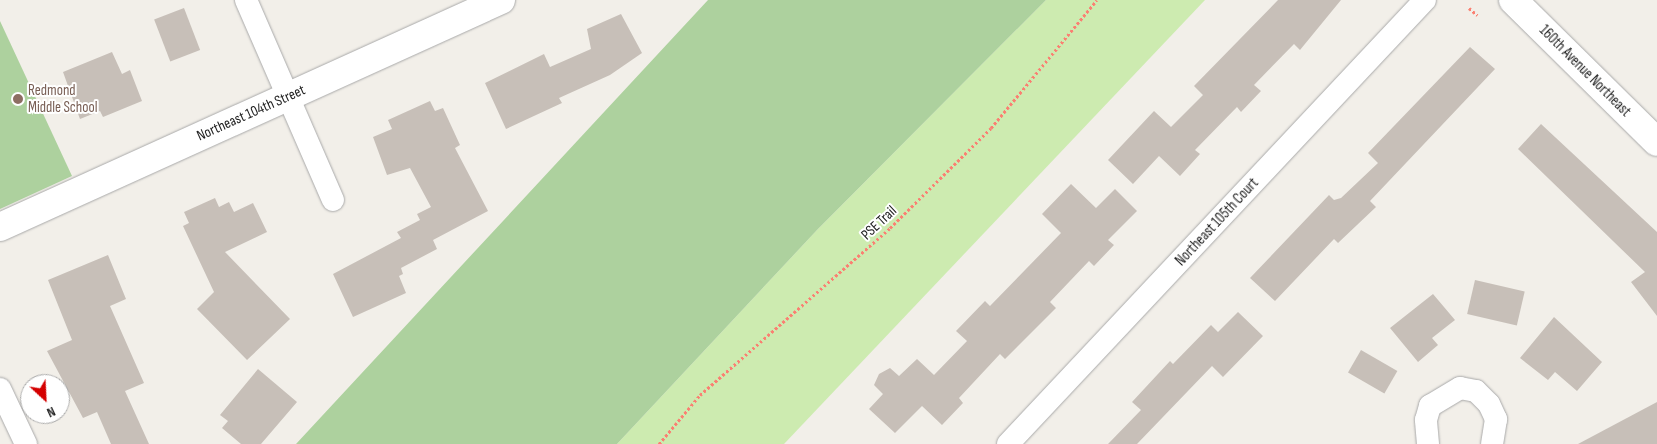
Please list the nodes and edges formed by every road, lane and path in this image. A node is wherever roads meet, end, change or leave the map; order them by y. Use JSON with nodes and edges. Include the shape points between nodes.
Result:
{"nodes":[{"id":1,"x":246,"y":0,"type":"edge"},
{"id":2,"x":501,"y":0,"type":"edge"},
{"id":3,"x":1097,"y":0,"type":"edge"},
{"id":4,"x":1425,"y":0,"type":"edge"},
{"id":5,"x":1513,"y":0,"type":"edge"},
{"id":6,"x":1469,"y":8,"type":"dead end"},
{"id":7,"x":1477,"y":15,"type":"dead end"},
{"id":8,"x":288,"y":97,"type":"junction"},
{"id":9,"x":1657,"y":142,"type":"edge"},
{"id":10,"x":333,"y":200,"type":"dead end"},
{"id":11,"x":0,"y":227,"type":"edge"},
{"id":12,"x":0,"y":389,"type":"edge"},
{"id":13,"x":26,"y":444,"type":"edge"},
{"id":14,"x":659,"y":444,"type":"edge"},
{"id":15,"x":1008,"y":444,"type":"edge"},
{"id":16,"x":1428,"y":444,"type":"edge"},
{"id":17,"x":1492,"y":444,"type":"edge"}],
"edges":[{"from":1,"to":8,"type":"street"},
{"from":2,"to":8,"type":"street","name":"Northeast 104th Street"},
{"from":3,"to":14,"type":"path","name":"PSE Trail","via":[[991,128],[890,228],[700,395]]},
{"from":4,"to":15,"type":"street","name":"Northeast 105th Court"},
{"from":5,"to":9,"type":"street","name":"160th Avenue Northeast"},
{"from":6,"to":7,"type":"path"},
{"from":8,"to":10,"type":"street"},
{"from":8,"to":11,"type":"street","name":"Northeast 104th Street"},
{"from":12,"to":13,"type":"street"},
{"from":16,"to":17,"type":"street","via":[[1426,420],[1430,406],[1460,388],[1476,390],[1489,404],[1496,420]]}]}
